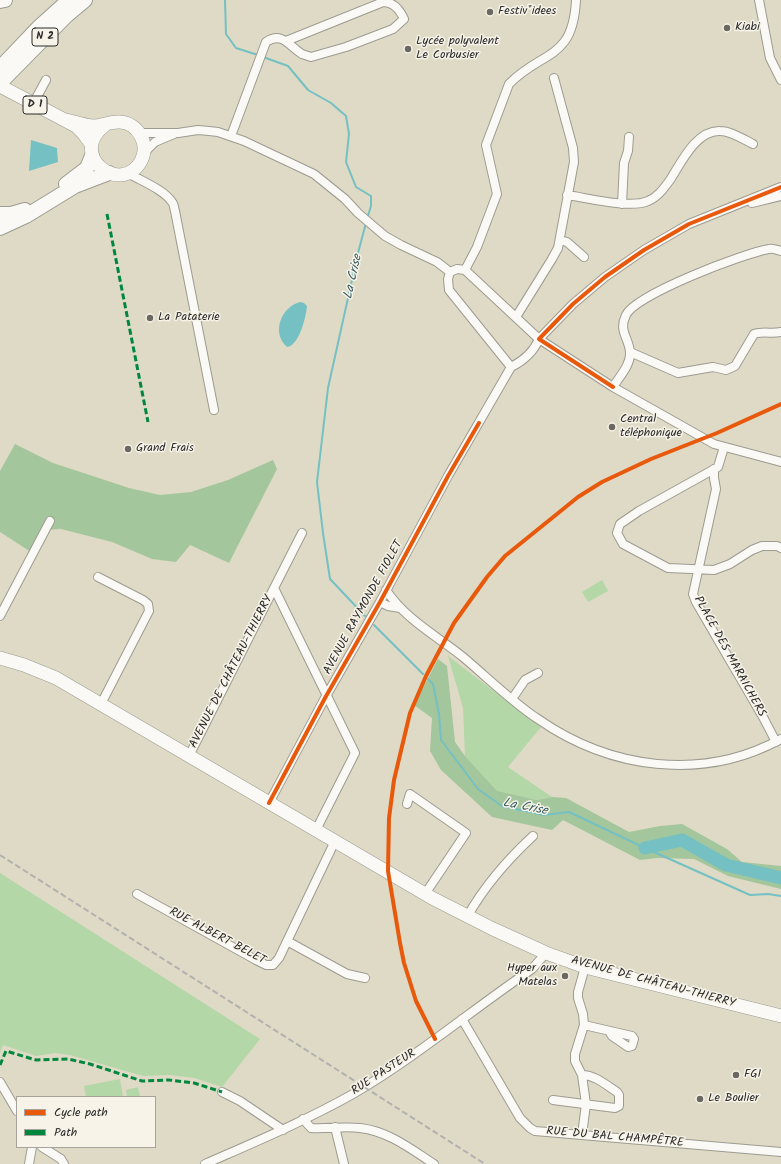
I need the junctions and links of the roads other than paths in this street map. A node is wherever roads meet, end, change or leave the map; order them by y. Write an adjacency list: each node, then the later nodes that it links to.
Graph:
1 (5, 0): 6 (highway)
2 (69, 0): 8 (highway, N 2)
3 (85, 0): 8 (highway, N 2)
4 (576, 0): 35 (street)
5 (759, 0): 11 (street)
6 (0, 1)
7 (286, 41): 7 (street); 17 (street)
8 (2, 78): 12 (main road, D 1)
9 (554, 78): 26 (street)
10 (46, 80): 12 (street)
11 (781, 80)
12 (33, 104): 13 (main road, D 1)
13 (62, 119): 14 (main road, D 1); 20 (main road, D 1)
14 (105, 125): 15 (main road); 20 (main road)
15 (140, 133): 16 (street); 21 (main road)
16 (178, 133): 17 (street); 21 (street)
17 (231, 136): 36 (street)
18 (629, 137): 28 (street)
19 (753, 144): 28 (street)
20 (92, 150): 23 (main road); 30 (highway)
21 (144, 153): 22 (main road)
22 (133, 169): 23 (main road); 24 (street); 24 (street)
23 (109, 173): 31 (highway)
24 (144, 181): 43 (street)
25 (781, 187): 29 (street, AVENUE RAYMONDE FIOLET)
26 (567, 195): 28 (street); 32 (street)
27 (781, 196): 29 (street, AVENUE RAYMONDE FIOLET)
28 (622, 204)
29 (733, 207): 39 (street, AVENUE RAYMONDE FIOLET)
30 (0, 214)
31 (0, 228)
32 (560, 240): 34 (street); 37 (street)
33 (781, 251): 40 (street)
34 (584, 257)
35 (465, 270): 36 (street); 37 (street)
36 (450, 272): 41 (street)
37 (516, 317): 39 (street)
38 (781, 332): 40 (street)
39 (539, 339): 41 (street, AVENUE RAYMONDE FIOLET); 42 (street)
40 (630, 352): 42 (street)
41 (511, 367): 53 (street, AVENUE RAYMONDE FIOLET)
42 (613, 387): 44 (street)
43 (214, 410)
44 (724, 447): 45 (street); 46 (street)
45 (781, 462)
46 (714, 469): 50 (street, PLACE DES MARAICHERS); 50 (street)
47 (50, 521): 56 (street)
48 (302, 533): 52 (street, AVENUE DE CHÂTEAU-THIERRY)
49 (781, 548): 50 (street)
50 (698, 570): 62 (street, PLACE DES MARAICHERS)
51 (98, 577): 61 (street)
52 (274, 588): 59 (street, AVENUE DE CHÂTEAU-THIERRY); 63 (street, AVENUE DE CHÂTEAU-THIERRY)
53 (386, 590): 54 (street, AVENUE RAYMONDE FIOLET); 55 (street)
54 (380, 602): 55 (street); 59 (street, AVENUE RAYMONDE FIOLET)
55 (400, 608): 60 (street)
56 (0, 616)
57 (0, 658): 61 (main road, AVENUE DE CHÂTEAU-THIERRY)
58 (538, 673): 60 (street)
59 (327, 695): 64 (street, AVENUE RAYMONDE FIOLET); 66 (street, AVENUE DE CHÂTEAU-THIERRY)
60 (512, 699): 62 (street)
61 (101, 704): 63 (main road, AVENUE DE CHÂTEAU-THIERRY)
62 (778, 741)
63 (189, 756): 64 (main road, AVENUE DE CHÂTEAU-THIERRY)
64 (269, 802): 66 (main road, AVENUE DE CHÂTEAU-THIERRY)
65 (407, 804): 70 (street)
66 (316, 830): 68 (main road, AVENUE DE CHÂTEAU-THIERRY)
67 (533, 836): 71 (street)
68 (335, 841): 70 (main road, AVENUE DE CHÂTEAU-THIERRY); 72 (street, RUE ALBERT BELET)
69 (137, 894): 72 (street, RUE ALBERT BELET)
70 (425, 894): 71 (main road, AVENUE DE CHÂTEAU-THIERRY)
71 (466, 917): 73 (main road, AVENUE DE CHÂTEAU-THIERRY)
72 (287, 941): 75 (street)
73 (546, 953): 74 (main road, AVENUE DE CHÂTEAU-THIERRY); 77 (street, RUE PASTEUR)
74 (585, 967): 76 (main road, AVENUE DE CHÂTEAU-THIERRY); 78 (street)
75 (365, 978)
76 (781, 1016)
77 (462, 1019): 86 (street, RUE PASTEUR); 89 (street, RUE DU BAL CHAMPÊTRE)
78 (584, 1025): 79 (street); 80 (street)
79 (609, 1031)
80 (582, 1075): 84 (street); 84 (street)
81 (0, 1082): 85 (street)
82 (222, 1092): 88 (street)
83 (553, 1100): 84 (street)
84 (586, 1104): 89 (street)
85 (16, 1109)
86 (303, 1119): 87 (street); 88 (street, RUE PASTEUR)
87 (335, 1127): 96 (street); 97 (street)
88 (283, 1130): 95 (street, RUE PASTEUR)
89 (582, 1135): 92 (street, RUE DU BAL CHAMPÊTRE)
90 (32, 1148): 93 (street)
91 (44, 1148): 94 (street)
92 (781, 1152)
93 (29, 1164)
94 (64, 1164)
95 (205, 1164)
96 (344, 1164)
97 (434, 1164)

